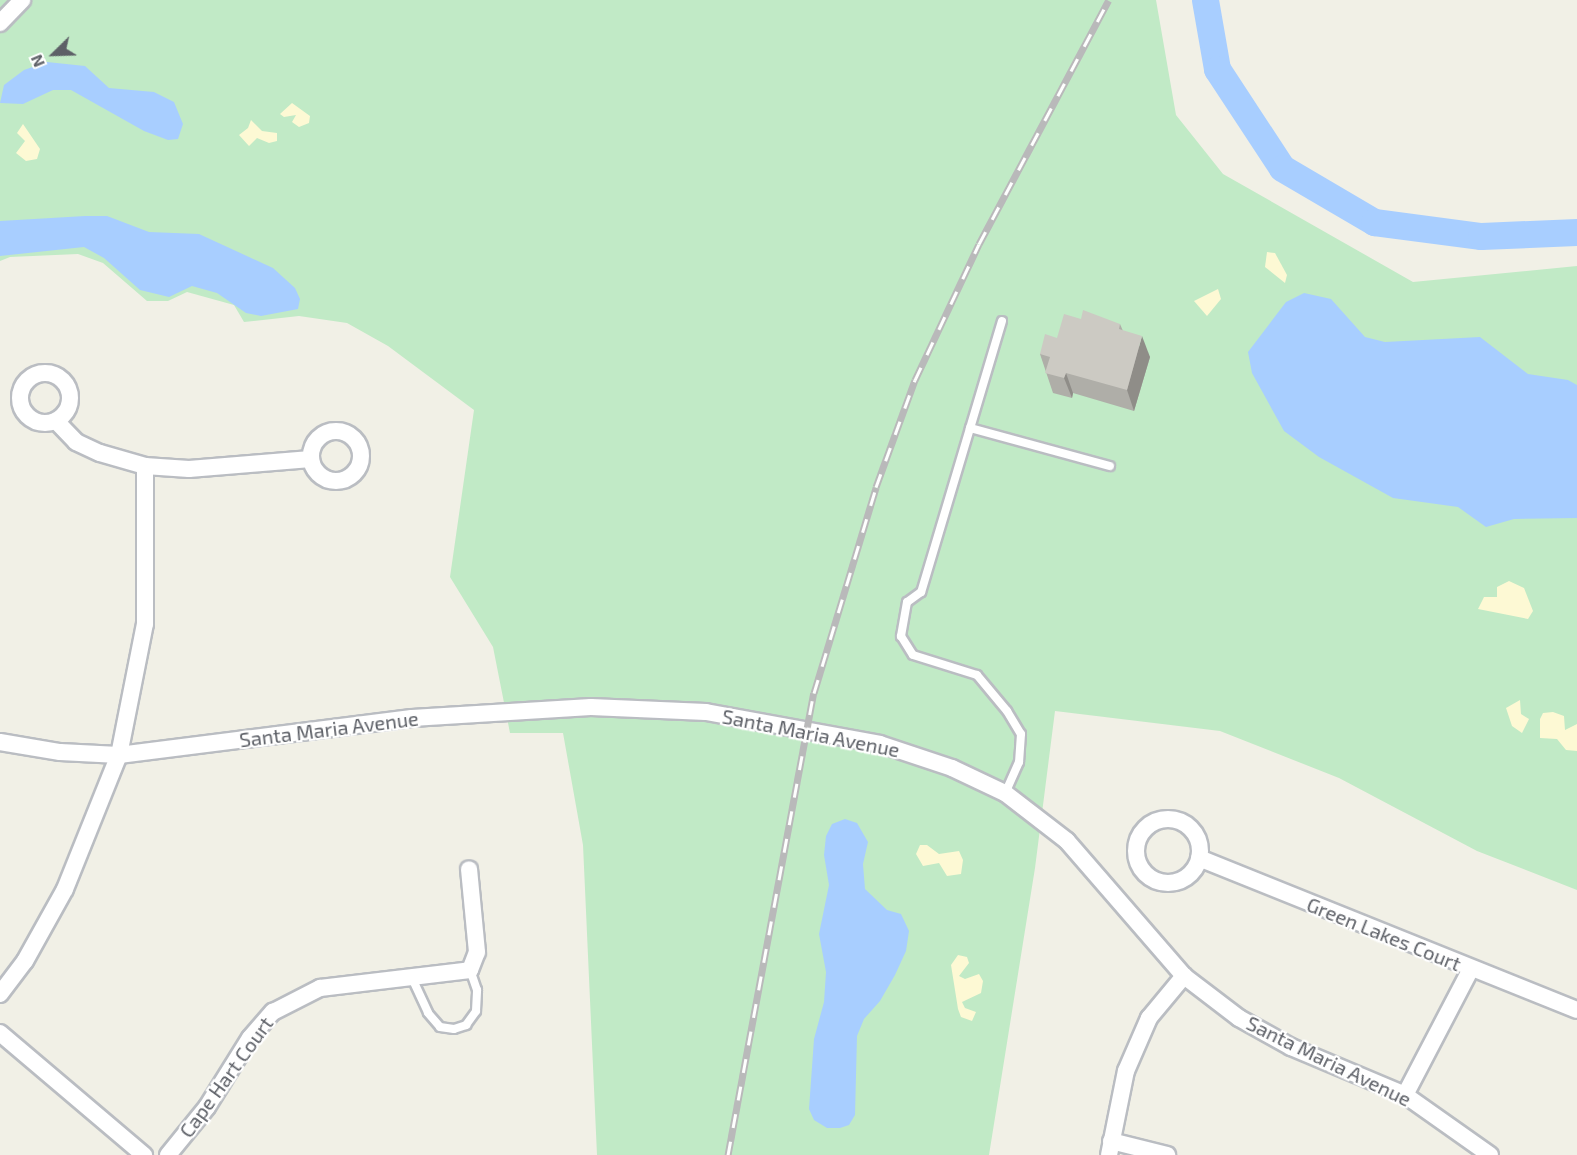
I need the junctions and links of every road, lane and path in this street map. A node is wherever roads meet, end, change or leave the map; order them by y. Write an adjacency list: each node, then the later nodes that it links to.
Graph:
1 (22, 0): 2 (street)
2 (0, 22)
3 (1002, 321): 5 (lane)
4 (56, 421): 7 (street)
5 (970, 428): 8 (lane); 11 (lane)
6 (311, 459): 7 (street)
7 (145, 466): 10 (street)
8 (1110, 466)
9 (0, 742): 10 (street, Santa Maria Avenue)
10 (119, 755): 11 (street, Santa Maria Avenue); 18 (street)
11 (1005, 793): 16 (street, Santa Maria Avenue)
12 (1199, 858): 14 (street, Green Lakes Court)
13 (469, 869): 15 (street)
14 (1471, 969): 19 (street, Green Lakes Court); 21 (street)
15 (470, 970): 17 (street, Cape Hart Court); 17 (lane)
16 (1184, 976): 21 (street, Santa Maria Avenue); 22 (street)
17 (412, 978): 24 (street, Cape Hart Court)
18 (0, 994)
19 (1575, 1011)
20 (0, 1033): 23 (street)
21 (1405, 1095): 26 (street, Santa Maria Avenue)
22 (1110, 1148): 25 (street)
23 (144, 1155)
24 (168, 1155)
25 (1167, 1155)
26 (1490, 1155)

